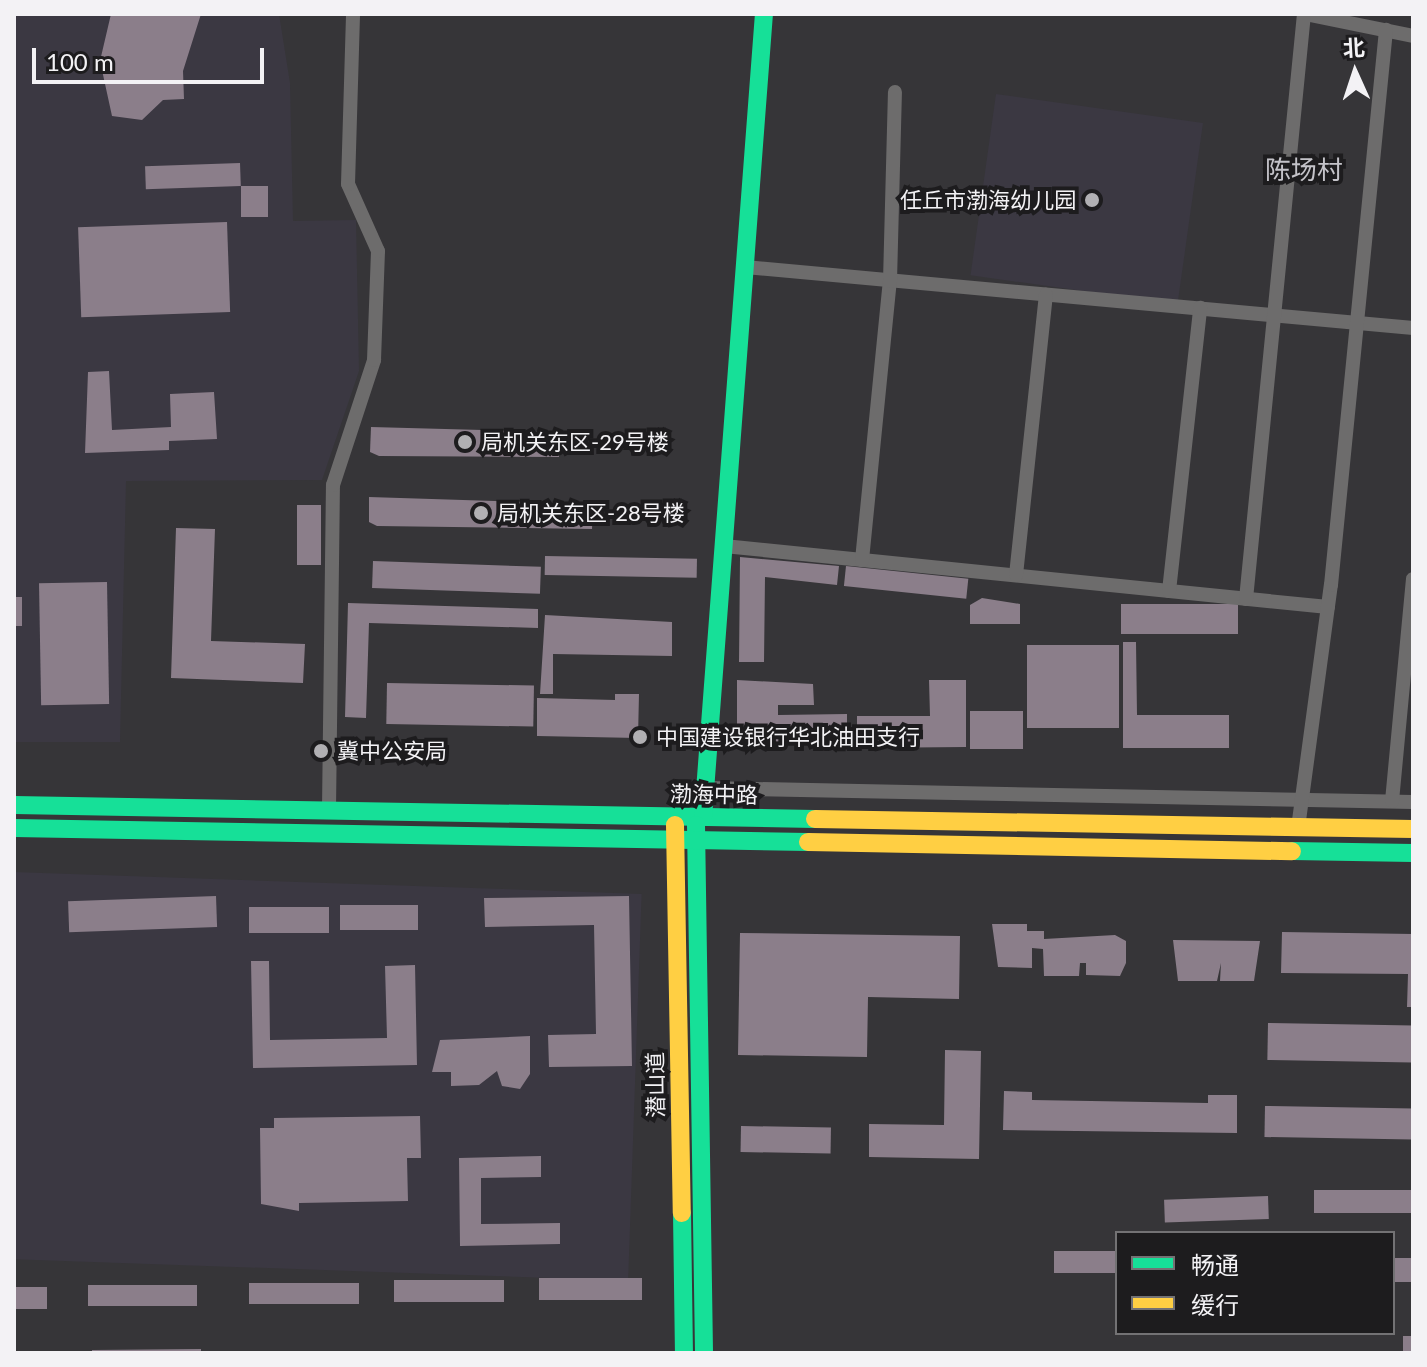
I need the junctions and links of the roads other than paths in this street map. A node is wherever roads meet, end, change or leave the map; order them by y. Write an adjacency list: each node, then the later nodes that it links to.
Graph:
1 (353, 14): 26 (street)
2 (764, 14): 7 (main road, 潜山道)
3 (1304, 14): 4 (street); 11 (street)
4 (1386, 30): 5 (street); 12 (street)
5 (1413, 36)
6 (895, 92): 8 (street)
7 (745, 267): 8 (street); 14 (main road, 潜山道)
8 (890, 281): 9 (street); 15 (street)
9 (1046, 295): 10 (street); 16 (street)
10 (1200, 308): 11 (street); 18 (street)
11 (1276, 315): 12 (street); 19 (street)
12 (1357, 323): 13 (street); 20 (street)
13 (1413, 328)
14 (724, 546): 15 (street); 21 (main road, 潜山道)
15 (862, 560): 16 (street)
16 (1016, 575): 18 (street)
17 (1413, 579): 23 (street)
18 (1169, 591): 19 (street)
19 (1246, 599): 20 (street)
20 (1328, 607): 22 (street)
21 (705, 788): 22 (street); 28 (main road, 潜山道)
22 (1302, 800): 23 (street); 30 (street)
23 (1392, 801): 24 (street)
24 (1413, 802)
25 (14, 805): 26 (main road, 渤海中路)
26 (329, 809): 27 (main road, 渤海中路)
27 (675, 817): 28 (main road, 渤海中路); 32 (main road, 潜山道)
28 (699, 817): 30 (main road, 渤海中路); 33 (main road, 潜山道)
29 (14, 828): 32 (main road)
30 (1298, 828): 31 (main road, 渤海中路)
31 (1413, 829)
32 (675, 840): 33 (main road); 35 (main road, 潜山道)
33 (696, 841): 34 (main road); 36 (main road, 潜山道)
34 (1413, 853)
35 (684, 1353)
36 (704, 1353)

